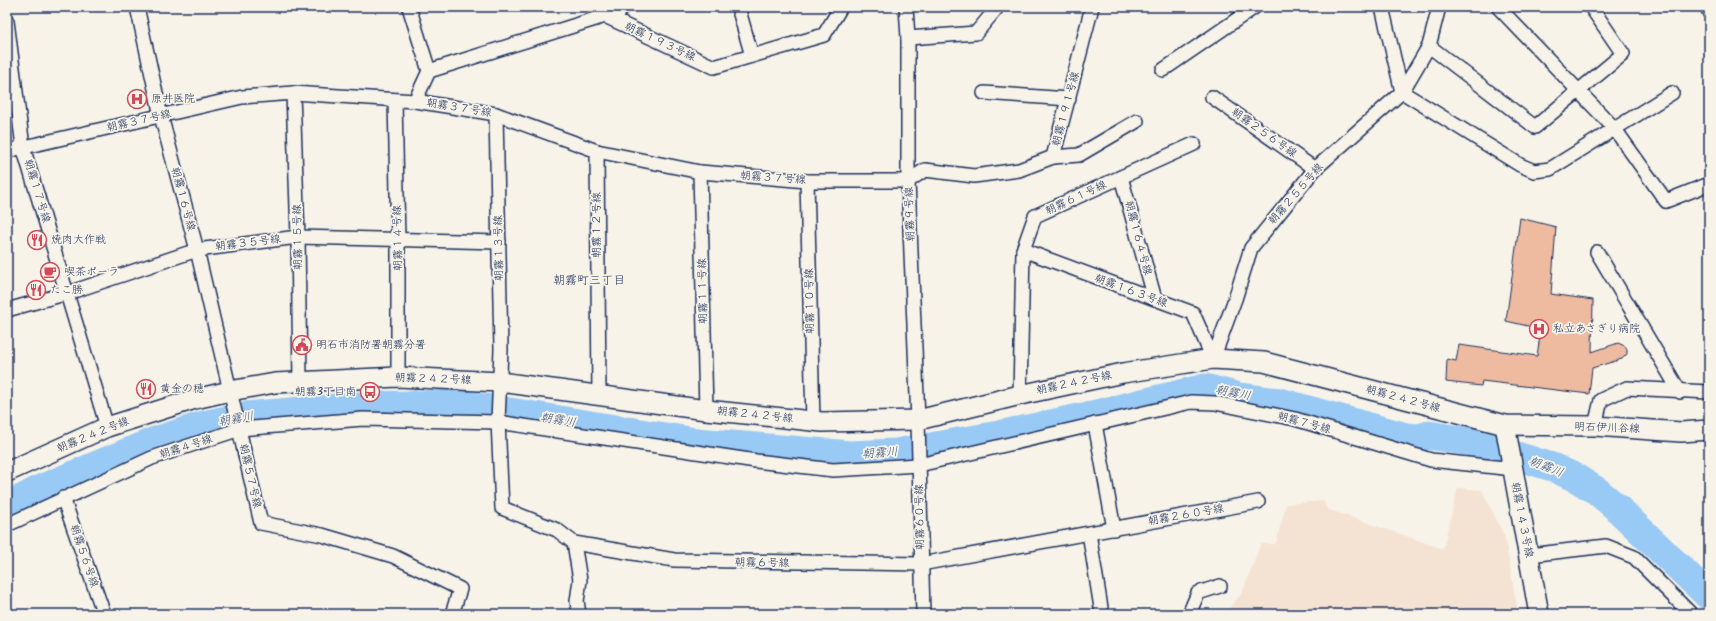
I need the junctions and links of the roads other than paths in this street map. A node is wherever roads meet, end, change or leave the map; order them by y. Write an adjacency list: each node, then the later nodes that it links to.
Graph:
1 (136, 7): 33 (street, 朝霧１６号線)
2 (408, 7): 22 (street)
3 (622, 7): 16 (street)
4 (738, 7): 20 (street)
5 (841, 7): 20 (street, 朝霧１９３号線)
6 (906, 7): 18 (street, 朝霧９号線)
7 (1092, 7): 29 (street, 朝霧１９１号線)
8 (1255, 7): 21 (street)
9 (1382, 7): 25 (street)
10 (1439, 7): 19 (street, 朝霧２５５号線)
11 (1498, 7): 23 (street)
12 (1591, 7): 23 (street)
13 (1707, 7): 15 (street)
14 (996, 9): 18 (street)
15 (1709, 12)
16 (615, 20): 20 (street, 朝霧１９３号線); 22 (street, 朝霧１９３号線)
17 (7, 21): 37 (street, 朝霧１７号線)
18 (908, 38): 44 (street, 朝霧９号線)
19 (1429, 46): 23 (street); 25 (street, 朝霧２５５号線)
20 (752, 56)
21 (1163, 70)
22 (429, 71): 31 (street)
23 (1579, 91): 35 (street)
24 (293, 92): 30 (street, 朝霧３７号線); 33 (street, 朝霧３７号線); 47 (street, 朝霧１５号線)
25 (1402, 92): 35 (street); 41 (street, 朝霧２５５号線)
26 (984, 93): 29 (street)
27 (1672, 93): 35 (street)
28 (1212, 97): 41 (street, 朝霧２５６号線)
29 (1069, 99): 40 (street, 朝霧１９１号線)
30 (395, 100): 31 (street, 朝霧３７号線); 48 (street, 朝霧１４号線)
31 (415, 101): 32 (street, 朝霧３７号線)
32 (496, 114): 39 (street, 朝霧３７号線); 49 (street, 朝霧１３号線)
33 (161, 116): 37 (street, 朝霧３７号線); 50 (street, 朝霧１６号線)
34 (1137, 121): 40 (street)
35 (1614, 128): 46 (street)
36 (1194, 144): 43 (street, 朝霧６１号線)
37 (23, 147): 38 (street, 朝霧３７号線); 53 (street, 朝霧１７号線)
38 (7, 151)
39 (597, 151): 42 (street, 朝霧３７号線); 63 (street, 朝霧１２号線)
40 (1053, 157): 44 (street, 朝霧１９１号線)
41 (1315, 169): 56 (street, 朝霧２５５号線)
42 (700, 172): 45 (street, 朝霧３７号線); 65 (street, 朝霧１１号線)
43 (1121, 177): 51 (street, 朝霧６１号線); 54 (street, 朝霧１６４号線)
44 (908, 180): 45 (street, 朝霧３７号線); 73 (street, 朝霧９号線)
45 (807, 181): 67 (street, 朝霧１０号線)
46 (1709, 184)
47 (298, 237): 48 (street, 朝霧３５号線); 50 (street, 朝霧３５号線); 58 (street, 朝霧１５号線)
48 (398, 240): 49 (street, 朝霧３５号線); 57 (street, 朝霧１４号線)
49 (499, 242): 59 (street, 朝霧１３号線)
50 (196, 250): 53 (street, 朝霧３５号線); 64 (street, 朝霧１６号線)
51 (1023, 250): 54 (street, 朝霧１６３号線); 62 (street, 朝霧６１号線)
52 (1598, 252): 60 (street)
53 (68, 293): 55 (street, 朝霧３５号線); 71 (street, 朝霧１７号線)
54 (1155, 299): 56 (street, 朝霧１６３号線)
55 (7, 310)
56 (1213, 359): 62 (street, 朝霧２４２号線); 69 (street, 朝霧２４２号線)
57 (398, 377): 58 (street, 朝霧２４２号線); 59 (street, 朝霧２４２号線)
58 (300, 381): 64 (street, 朝霧２４２号線)
59 (500, 390): 63 (street, 朝霧２４２号線); 66 (street, 朝霧１３号線)
60 (1680, 392): 61 (street); 70 (street)
61 (1709, 392)
62 (1020, 395): 73 (street, 朝霧２４２号線)
63 (599, 396): 65 (street, 朝霧２４２号線)
64 (233, 399): 71 (street, 朝霧２４２号線); 72 (street, 朝霧５７号線)
65 (706, 410): 67 (street, 朝霧２４２号線)
66 (498, 420): 72 (street, 朝霧４号線); 75 (street, 朝霧４号線); 83 (street, 朝霧６号線)
67 (813, 421): 73 (street, 朝霧２４２号線)
68 (1095, 424): 75 (street, 朝霧７号線); 76 (street, 朝霧７号線); 81 (street)
69 (1505, 425): 70 (street, 明石伊川谷線); 76 (street, 朝霧１４３号線)
70 (1595, 426): 74 (street, 明石伊川谷線)
71 (107, 427): 77 (street, 朝霧２４２号線)
72 (239, 427): 78 (street, 朝霧４号線); 89 (street, 朝霧５７号線)
73 (918, 429): 75 (street, 朝霧６０号線)
74 (1709, 430)
75 (919, 461): 85 (street, 朝霧６０号線)
76 (1512, 466): 84 (street, 朝霧１４３号線)
77 (7, 472)
78 (63, 498): 80 (street, 朝霧４号線); 88 (street, 朝霧５６号線)
79 (1258, 502): 81 (street, 朝霧２６０号線)
80 (7, 525)
81 (1114, 529): 82 (street, 朝霧６号線)
82 (1089, 534): 85 (street, 朝霧６号線); 92 (street)
83 (574, 543): 85 (street, 朝霧６号線); 87 (street)
84 (1529, 555): 94 (street, 朝霧１４３号線); 95 (street)
85 (921, 564): 91 (street, 朝霧６０号線)
86 (1220, 586): 93 (street)
87 (578, 608): 90 (street)
88 (104, 614)
89 (452, 614)
90 (569, 614)
91 (923, 614)
92 (1102, 614)
93 (1189, 614)
94 (1539, 614)
95 (1691, 614)

